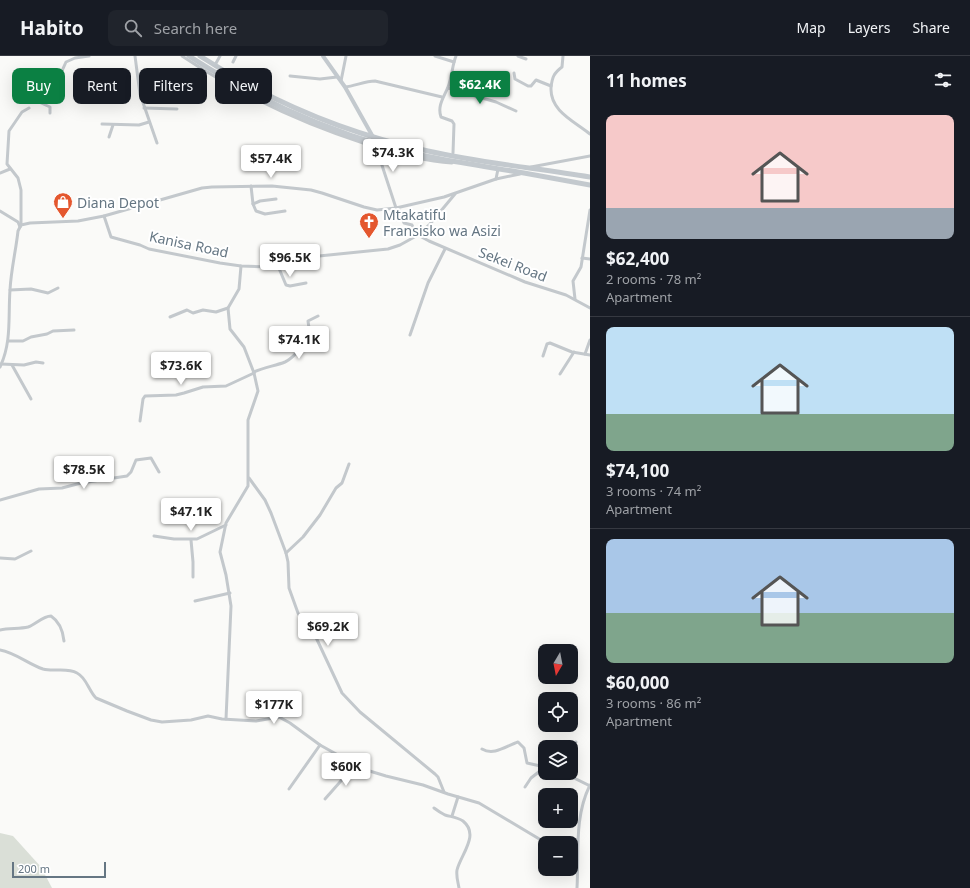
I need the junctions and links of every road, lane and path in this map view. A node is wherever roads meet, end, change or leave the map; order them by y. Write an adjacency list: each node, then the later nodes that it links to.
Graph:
1 (89, 56): 30 (street)
2 (135, 56): 27 (street)
3 (182, 56): 36 (street)
4 (189, 56): 36 (highway)
5 (200, 56): 17 (highway)
6 (220, 56): 17 (street)
7 (236, 56): 15 (street)
8 (323, 56): 20 (street)
9 (346, 56): 21 (street)
10 (435, 56): 16 (street)
11 (456, 56): 16 (street)
12 (518, 56): 14 (street)
13 (563, 56): 22 (street)
14 (526, 59)
15 (233, 62)
16 (454, 62): 24 (street)
17 (214, 65): 36 (highway)
18 (514, 73): 22 (street)
19 (290, 76): 20 (street)
20 (337, 77): 21 (street)
21 (341, 81): 23 (street)
22 (551, 86): 34 (street)
23 (345, 87): 25 (street); 36 (street)
24 (448, 88): 25 (street); 29 (street)
25 (442, 97): 38 (street)
26 (29, 108): 41 (street)
27 (144, 108): 28 (street); 31 (street)
28 (176, 109)
29 (516, 112)
30 (50, 113)
31 (149, 122): 33 (street); 37 (street)
32 (102, 124): 33 (street)
33 (113, 125): 35 (street)
34 (590, 134)
35 (109, 137)
36 (375, 142): 40 (highway); 42 (highway); 52 (street, Sekei Road)
37 (157, 143)
38 (453, 153)
39 (590, 156): 40 (street)
40 (528, 167): 45 (highway)
41 (10, 169): 43 (street); 57 (street)
42 (498, 169): 44 (highway); 46 (street)
43 (0, 173)
44 (524, 173): 46 (street); 47 (highway)
45 (589, 177): 47 (highway)
46 (496, 179): 49 (street)
47 (588, 184)
48 (251, 186): 51 (street); 52 (street); 56 (street)
49 (455, 194): 52 (street); 59 (street, Kanisa Road)
50 (276, 199): 51 (street)
51 (253, 204): 53 (street)
52 (397, 208): 59 (street, Sekei Road)
53 (285, 210)
54 (590, 210): 58 (street)
55 (0, 211): 57 (street)
56 (104, 216): 57 (street); 63 (street, Kanisa Road)
57 (20, 227): 67 (street)
58 (588, 234): 61 (street)
59 (418, 235): 60 (street, Sekei Road); 64 (street, Kanisa Road)
60 (445, 248): 68 (street, Sekei Road); 74 (street)
61 (582, 258): 62 (street); 68 (street)
62 (590, 259)
63 (241, 266): 64 (street, Kanisa Road); 69 (street)
64 (278, 266): 65 (street)
65 (306, 283)
66 (58, 288): 67 (street)
67 (10, 290): 76 (street)
68 (575, 299): 70 (street, Sekei Road)
69 (228, 308): 72 (street); 84 (street)
70 (590, 308)
71 (318, 316): 84 (street)
72 (170, 317)
73 (74, 330): 76 (street)
74 (410, 335)
75 (590, 340): 78 (street)
76 (8, 341): 82 (street)
77 (574, 352): 78 (street); 80 (street); 85 (street)
78 (585, 354): 79 (street)
79 (590, 355)
80 (543, 356)
81 (43, 362): 83 (street)
82 (1, 365): 83 (street)
83 (12, 365): 86 (street)
84 (254, 372): 87 (street); 90 (street)
85 (560, 374)
86 (31, 399)
87 (140, 421)
88 (349, 464): 96 (street)
89 (159, 472): 91 (street)
90 (249, 478): 92 (street); 96 (street)
91 (0, 500)
92 (226, 525): 94 (street); 99 (street)
93 (154, 536): 94 (street)
94 (191, 540): 98 (street)
95 (31, 551): 97 (street)
96 (286, 553): 114 (street)
97 (0, 558)
98 (193, 577)
99 (230, 593): 100 (street); 104 (street)
100 (195, 601)
101 (0, 630): 102 (street)
102 (64, 641)
103 (0, 650): 104 (street)
104 (226, 719): 105 (street)
105 (320, 745): 107 (street); 113 (street)
106 (482, 748): 108 (street)
107 (355, 765): 114 (street); 116 (street)
108 (538, 765)
109 (538, 772): 112 (street)
110 (578, 779): 111 (street)
111 (590, 785): 120 (street)
112 (525, 787)
113 (289, 789)
114 (444, 792): 115 (street)
115 (458, 797): 118 (street); 119 (street)
116 (325, 800)
117 (434, 808): 118 (street)
118 (452, 816): 122 (street)
119 (538, 838)
120 (578, 844)
121 (577, 876): 123 (street)
122 (459, 888)
123 (577, 888)

